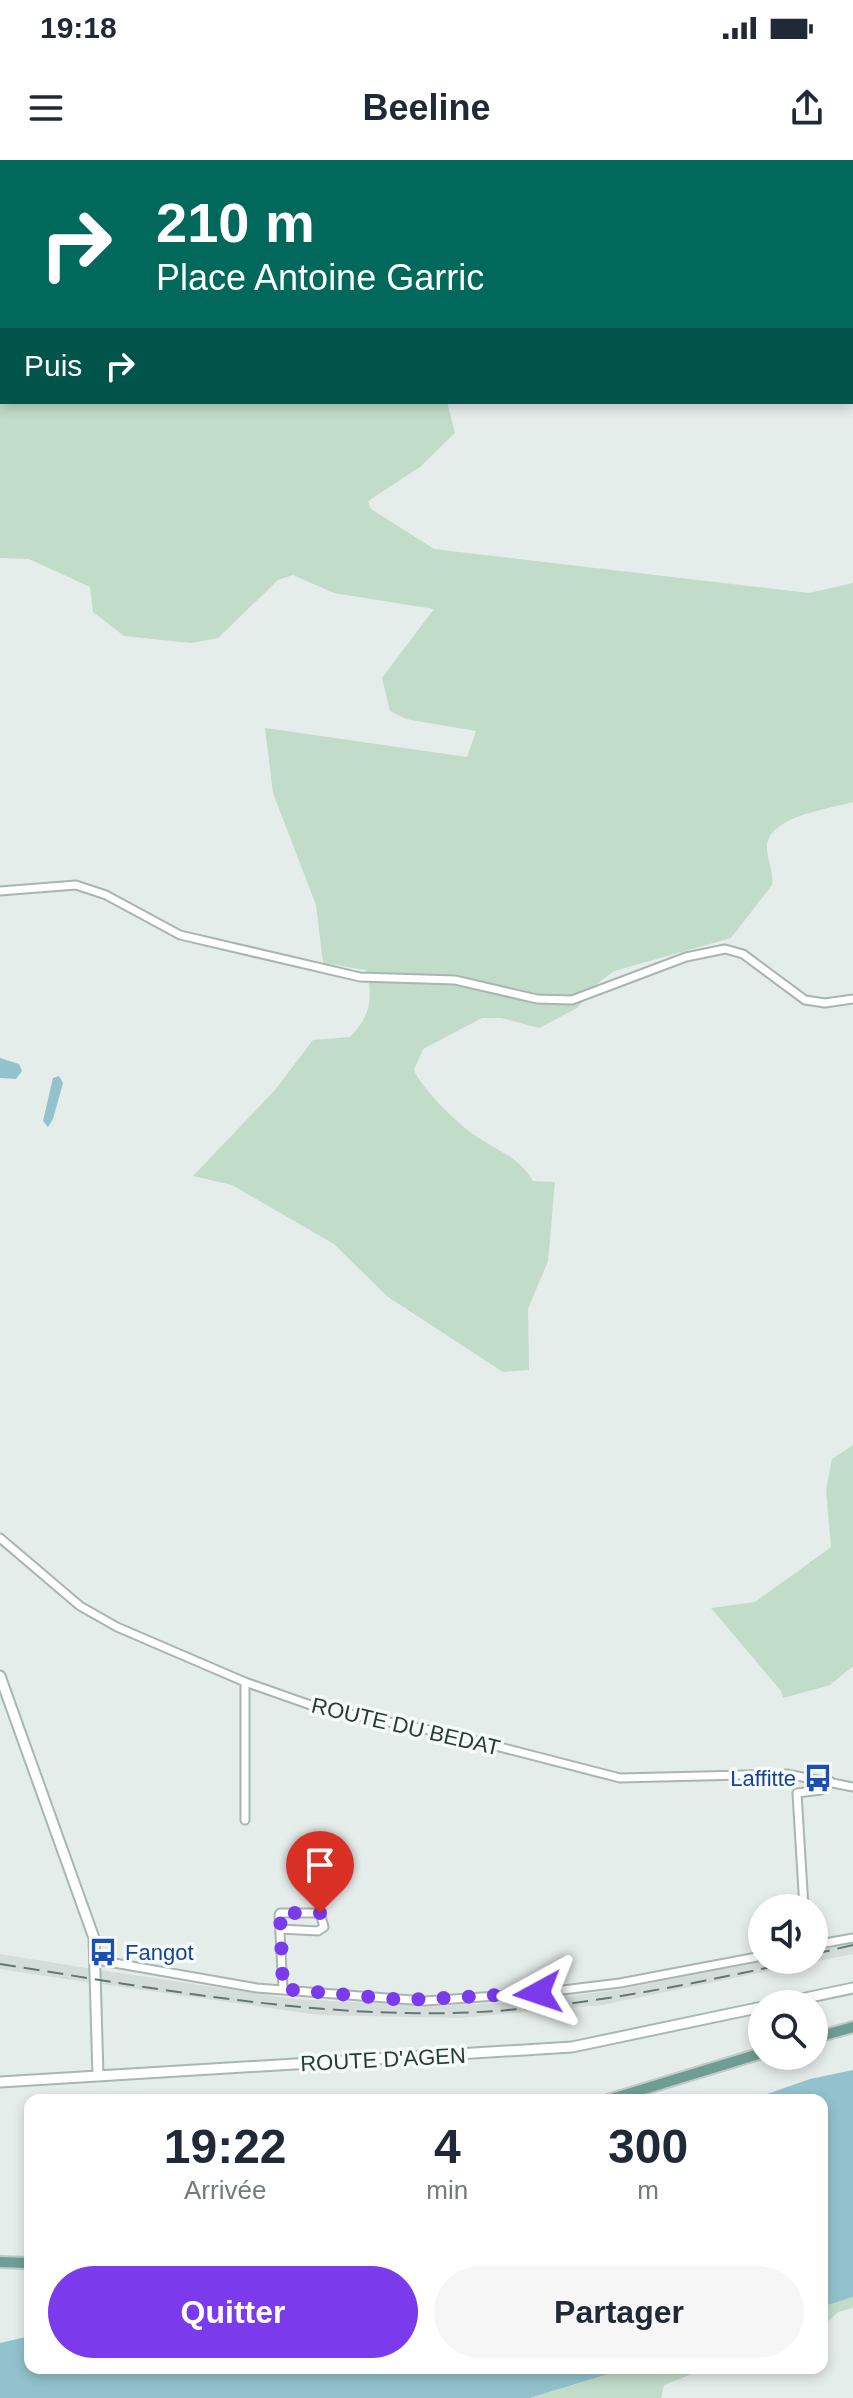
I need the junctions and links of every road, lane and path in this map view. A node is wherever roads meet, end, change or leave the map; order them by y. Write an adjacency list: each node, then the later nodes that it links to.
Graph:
1 (0, 891): 2 (street)
2 (853, 999)
3 (0, 1538): 5 (street, ROUTE DU BEDAT)
4 (0, 1676): 14 (main road)
5 (245, 1682): 6 (street, ROUTE DU BEDAT); 8 (street)
6 (830, 1781): 7 (street, ROUTE DU BEDAT); 9 (street)
7 (853, 1787)
8 (245, 1820)
9 (803, 1894)
10 (280, 1929): 10 (street); 16 (street)
11 (853, 1938): 12 (street)
12 (828, 1942)
13 (748, 1959): 16 (street)
14 (97, 1960): 16 (street); 22 (main road)
15 (853, 1988): 17 (main road)
16 (283, 1989)
17 (828, 1993)
18 (748, 2010): 22 (main road, ROUTE D'AGEN)
19 (853, 2027): 20 (main road)
20 (828, 2034)
21 (748, 2057): 24 (main road)
22 (98, 2076): 23 (main road, ROUTE D'AGEN)
23 (0, 2082)
24 (628, 2094)
25 (0, 2262): 26 (main road)
26 (24, 2263)

